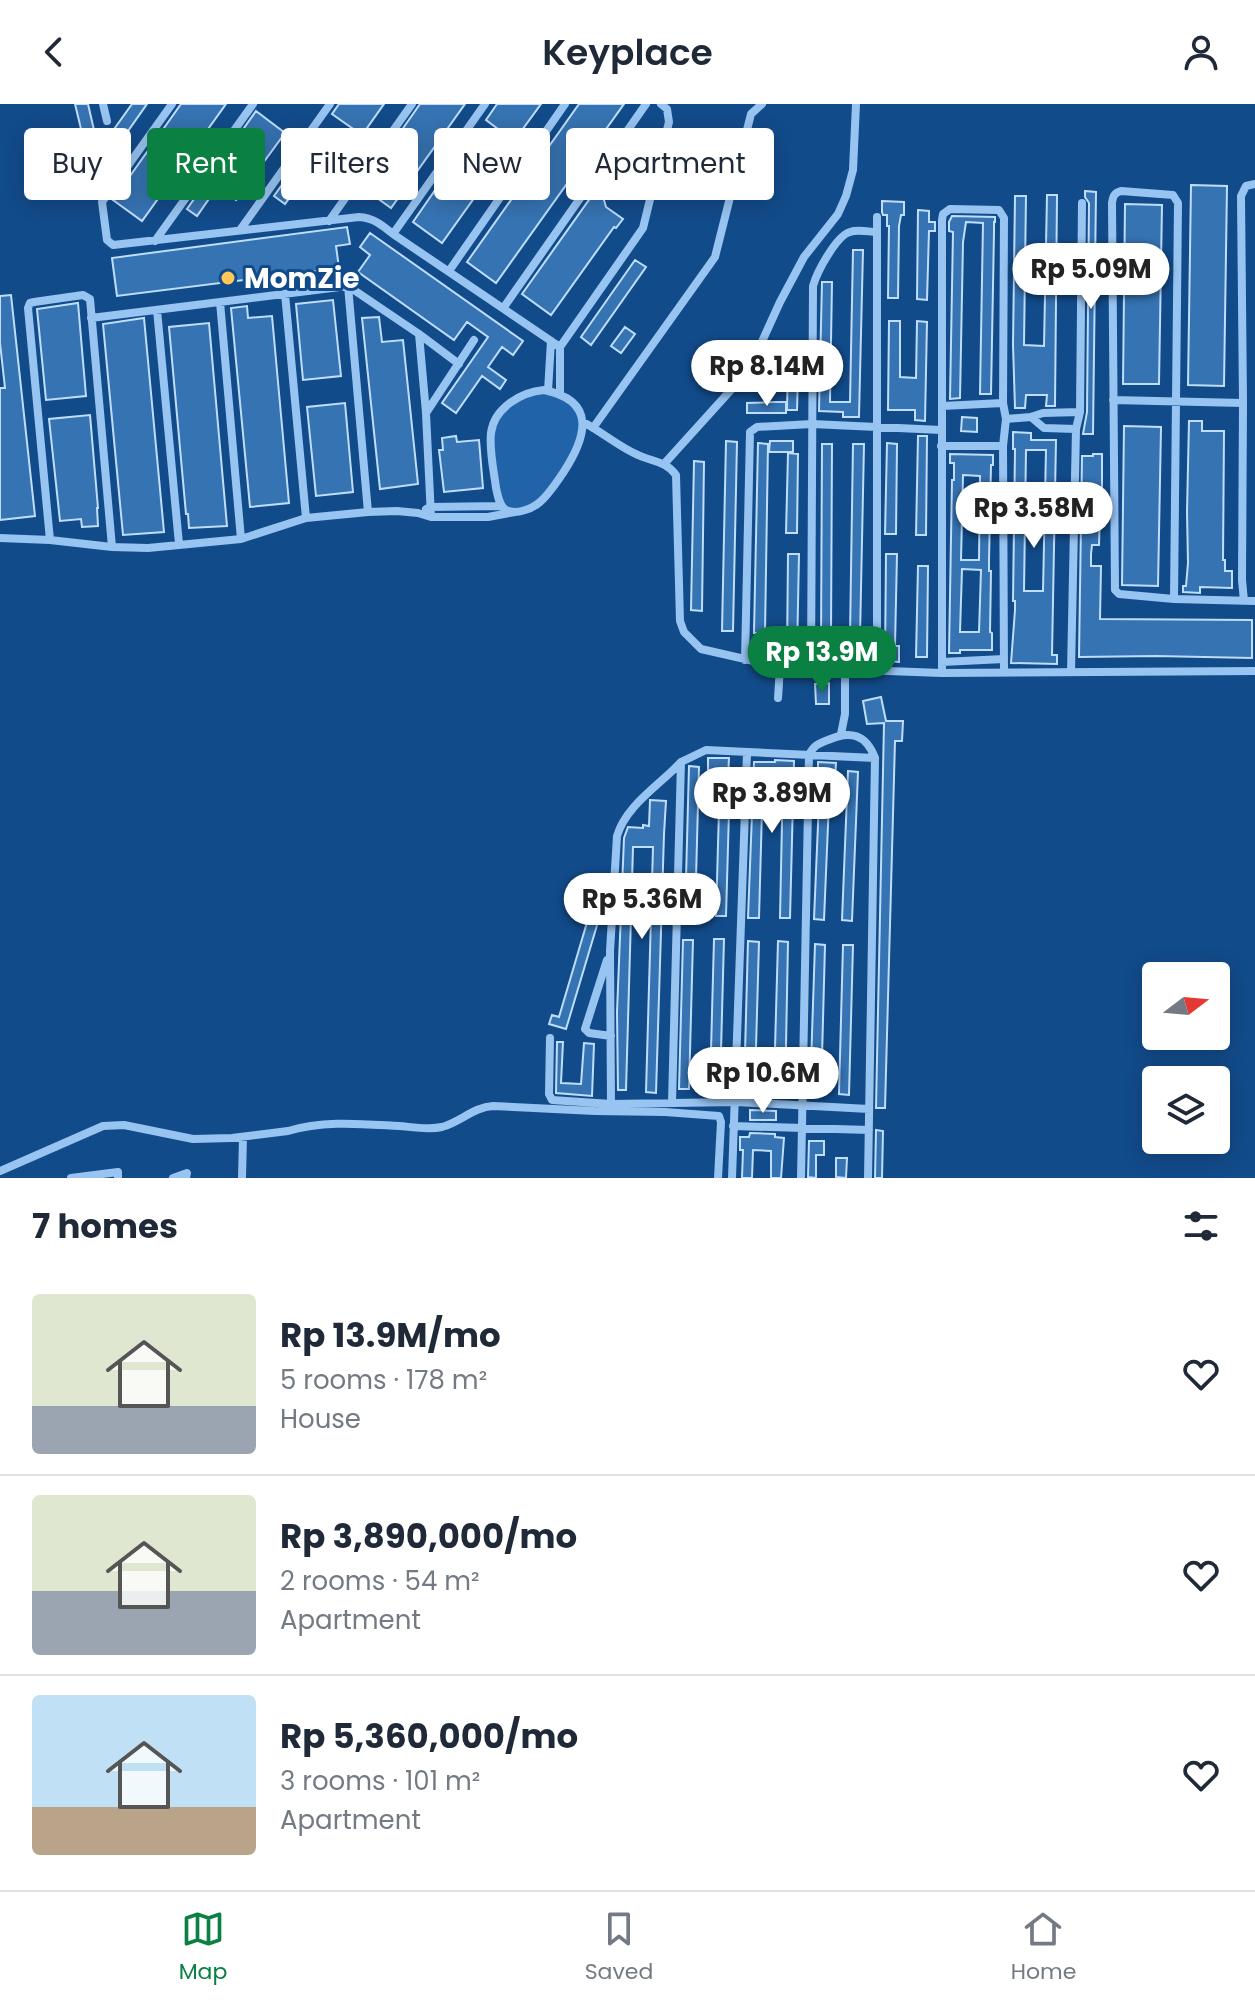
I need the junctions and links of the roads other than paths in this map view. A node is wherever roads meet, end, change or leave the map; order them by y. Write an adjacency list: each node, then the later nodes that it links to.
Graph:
1 (103, 104): 12 (street)
2 (172, 104): 20 (street)
3 (253, 104): 20 (street)
4 (330, 104): 17 (street)
5 (412, 104): 16 (street)
6 (485, 104): 19 (street)
7 (565, 104): 21 (street)
8 (646, 104): 25 (street)
9 (661, 104): 31 (street)
10 (762, 104): 46 (street)
11 (856, 104): 52 (street)
12 (107, 121)
13 (1255, 184): 38 (street)
14 (1082, 203): 40 (street)
15 (877, 217): 18 (street)
16 (329, 221): 17 (street); 19 (street)
17 (240, 230): 20 (street)
18 (877, 232): 45 (street); 47 (street)
19 (393, 234): 21 (street)
20 (155, 241)
21 (449, 271): 25 (street)
22 (348, 286): 23 (street); 28 (street); 55 (street)
23 (285, 294): 24 (street); 59 (street)
24 (220, 302): 26 (street); 61 (street)
25 (504, 307): 30 (street)
26 (157, 310): 27 (street); 63 (street)
27 (91, 318): 62 (street); 64 (street)
28 (419, 334): 32 (street); 41 (street)
29 (474, 340): 32 (street)
30 (551, 341): 31 (street); 33 (street)
31 (560, 347): 34 (street)
32 (459, 364): 41 (street)
33 (548, 391): 34 (street); 53 (street)
34 (560, 394): 44 (street)
35 (1113, 400): 36 (street); 36 (street); 67 (street)
36 (1177, 400): 38 (street); 67 (street)
37 (1003, 403): 39 (street); 39 (street); 43 (street)
38 (1243, 403): 65 (street)
39 (942, 406): 49 (street)
40 (1080, 412): 42 (street); 48 (street)
41 (426, 413): 56 (street)
42 (1031, 417): 43 (street); 48 (street)
43 (1006, 419): 51 (street)
44 (583, 422): 46 (street); 57 (street)
45 (812, 424): 47 (street); 70 (street); 73 (street)
46 (593, 428): 52 (street)
47 (878, 428): 49 (street); 71 (street)
48 (1076, 429): 81 (street)
49 (941, 430): 50 (street)
50 (941, 446): 51 (street); 74 (street)
51 (1003, 446): 72 (street)
52 (661, 463): 73 (street)
53 (501, 506): 54 (street); 57 (street)
54 (491, 507): 56 (street); 58 (street)
55 (368, 512): 56 (street); 59 (street)
56 (430, 512): 58 (street)
57 (515, 512): 58 (street)
58 (492, 517)
59 (306, 518): 61 (street)
60 (0, 538): 62 (street)
61 (241, 539): 63 (street)
62 (50, 540): 64 (street)
63 (179, 544): 64 (street)
64 (112, 547)
65 (1242, 580): 66 (street); 68 (street)
66 (1255, 580)
67 (1174, 599): 68 (street)
68 (1244, 601): 69 (street)
69 (1255, 601)
70 (812, 654): 71 (street); 76 (street)
71 (878, 655): 78 (street)
72 (1004, 659): 74 (street); 80 (street)
73 (745, 660): 75 (street)
74 (942, 662): 82 (street)
75 (780, 667): 76 (street); 83 (street)
76 (811, 669): 77 (street)
77 (845, 670): 78 (street); 84 (street)
78 (877, 671): 82 (street)
79 (1255, 671): 81 (street)
80 (1004, 672): 81 (street); 82 (street)
81 (1071, 672)
82 (942, 673)
83 (778, 698)
84 (841, 734): 86 (street); 87 (street)
85 (747, 753): 86 (street); 88 (street); 93 (street)
86 (809, 755): 87 (street); 95 (street)
87 (875, 758): 96 (street)
88 (681, 762): 89 (street); 92 (street)
89 (610, 951): 90 (street); 90 (street)
90 (611, 1036): 94 (street)
91 (550, 1038): 94 (street)
92 (672, 1102): 93 (street); 94 (street)
93 (736, 1102): 95 (street); 97 (street)
94 (611, 1104)
95 (802, 1106): 96 (street); 98 (street)
96 (869, 1109): 99 (street)
97 (733, 1126): 98 (street); 108 (street)
98 (803, 1129): 99 (street); 109 (street)
99 (869, 1130): 110 (street)
100 (243, 1137): 101 (street); 106 (street); 107 (street)
101 (0, 1171)
102 (71, 1178): 103 (street)
103 (118, 1178)
104 (173, 1178): 105 (street)
105 (186, 1178)
106 (242, 1178)
107 (718, 1178)
108 (732, 1178)
109 (801, 1178)
110 (868, 1178)

